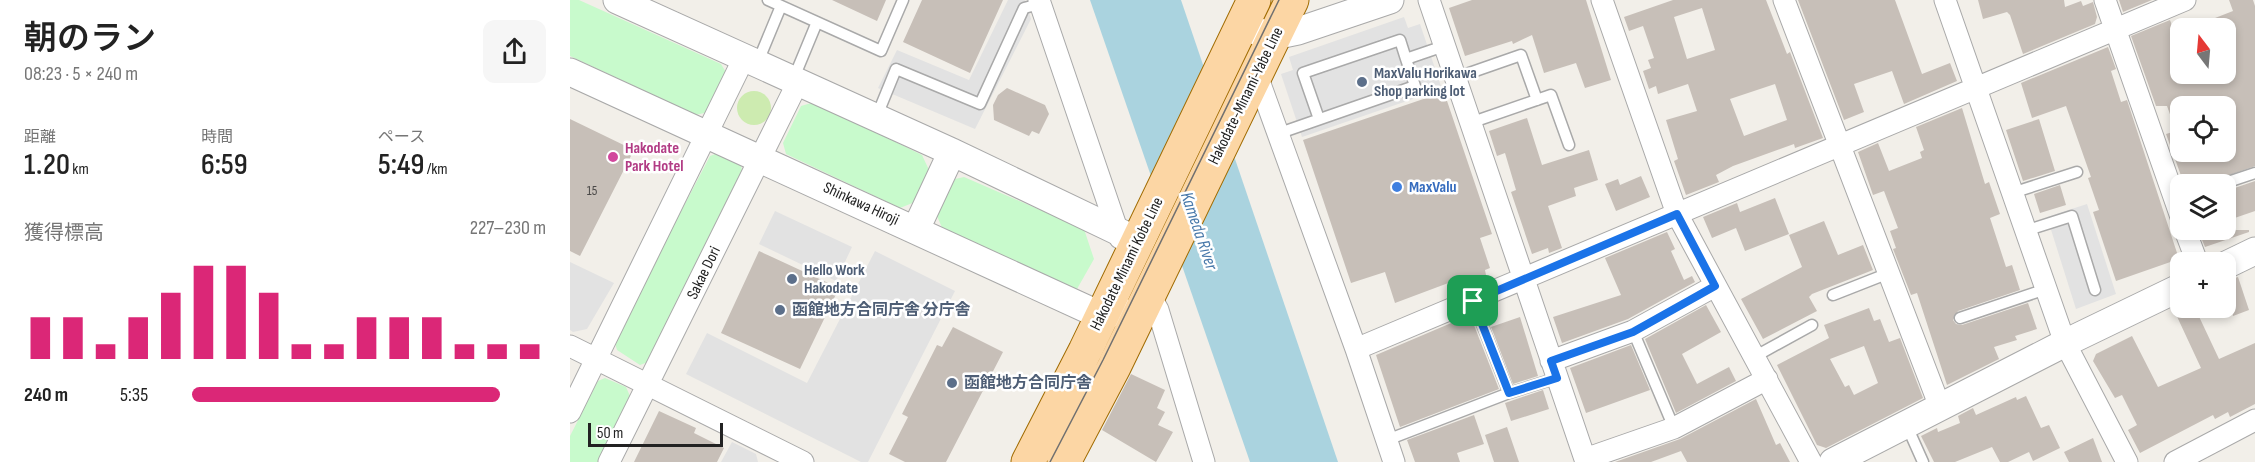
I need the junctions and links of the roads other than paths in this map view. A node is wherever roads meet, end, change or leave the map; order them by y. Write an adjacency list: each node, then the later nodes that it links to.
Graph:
1 (768, 0): 13 (lane)
2 (903, 0): 15 (lane)
3 (1292, 0): 17 (main road, Hakodate-Minami-Yabe Line)
4 (1390, 0): 17 (street)
5 (1429, 0): 18 (street)
6 (1602, 0): 41 (street)
7 (1785, 0): 33 (street)
8 (1945, 0): 25 (street)
9 (2105, 0): 16 (street)
10 (2186, 0): 16 (street)
11 (623, 1): 20 (street)
12 (1040, 2): 27 (lane); 44 (street)
13 (781, 6): 15 (lane); 20 (lane)
14 (1243, 9): 17 (street); 22 (street); 44 (main road, Hakodate Minami Kobe Line)
15 (817, 22): 24 (lane)
16 (2115, 30): 25 (street); 39 (street)
17 (1274, 36): 22 (main road, Hakodate-Minami-Yabe Line)
18 (1444, 46): 19 (lane); 23 (street)
19 (1406, 59): 28 (lane); 28 (lane)
20 (751, 61): 24 (street); 30 (street)
21 (570, 72): 30 (street, Shinkawa Hiroji)
22 (1256, 74): 31 (street); 46 (main road, Hakodate-Minami-Yabe Line)
23 (1455, 78): 26 (lane); 29 (street)
24 (796, 81): 27 (street); 35 (street, Sakae Dori)
25 (1975, 88): 33 (street); 40 (street)
26 (1537, 100): 29 (lane); 32 (lane)
27 (876, 118): 34 (street)
28 (1319, 119): 31 (lane)
29 (1470, 123): 49 (street)
30 (708, 134): 35 (street, Shinkawa Hiroji); 65 (street)
31 (1277, 134): 63 (street)
32 (1569, 145)
33 (1839, 145): 41 (street); 48 (street)
34 (952, 152): 42 (street); 44 (street)
35 (762, 159): 42 (street, Shinkawa Hiroji); 68 (street, Sakae Dori)
36 (2077, 172): 40 (lane)
37 (2255, 173): 38 (lane)
38 (2236, 179)
39 (2170, 181)
40 (2012, 193): 43 (street)
41 (1677, 214): 49 (street); 50 (street)
42 (916, 229): 57 (street, Shinkawa Hiroji)
43 (2025, 231): 51 (street); 52 (lane)
44 (1134, 235): 54 (street); 57 (main road, Hakodate Minami Kobe Line)
45 (2255, 251): 47 (street)
46 (1168, 256): 54 (main road, Hakodate Minami Kobe Line)
47 (2236, 260)
48 (1889, 273): 55 (lane); 70 (street)
49 (1522, 280): 56 (street); 66 (street)
50 (1715, 286): 60 (street); 64 (street)
51 (2046, 289): 58 (lane); 61 (street)
52 (2095, 290)
53 (2170, 292): 61 (street)
54 (1150, 294): 57 (street); 81 (main road, Hakodate Minami Kobe Line); 82 (street)
55 (1833, 295)
56 (1473, 301): 63 (street); 69 (lane)
57 (1102, 316): 80 (main road, Hakodate Minami Kobe Line)
58 (1960, 318)
59 (1812, 325): 64 (lane)
60 (1633, 332): 66 (street); 74 (lane)
61 (2065, 343): 70 (street); 87 (street)
62 (570, 345): 65 (street)
63 (1356, 349): 75 (street)
64 (1754, 357): 67 (street)
65 (597, 360): 68 (street); 71 (street)
66 (1554, 370): 69 (lane); 77 (street)
67 (1767, 380): 74 (street); 84 (street)
68 (649, 384): 76 (street); 78 (street, Sakae Dori)
69 (1509, 393): 75 (lane)
70 (1940, 407): 73 (street)
71 (570, 412)
72 (2255, 420): 88 (street)
73 (1906, 424): 85 (street); 86 (lane)
74 (1674, 428): 77 (street)
75 (1387, 440): 83 (street)
76 (780, 457): 79 (street)
77 (1585, 461)
78 (609, 462)
79 (802, 462)
80 (1028, 462)
81 (1064, 462)
82 (1204, 462)
83 (1394, 462)
84 (1811, 462)
85 (1833, 462)
86 (1923, 462)
87 (2127, 462)
88 (2175, 462)

